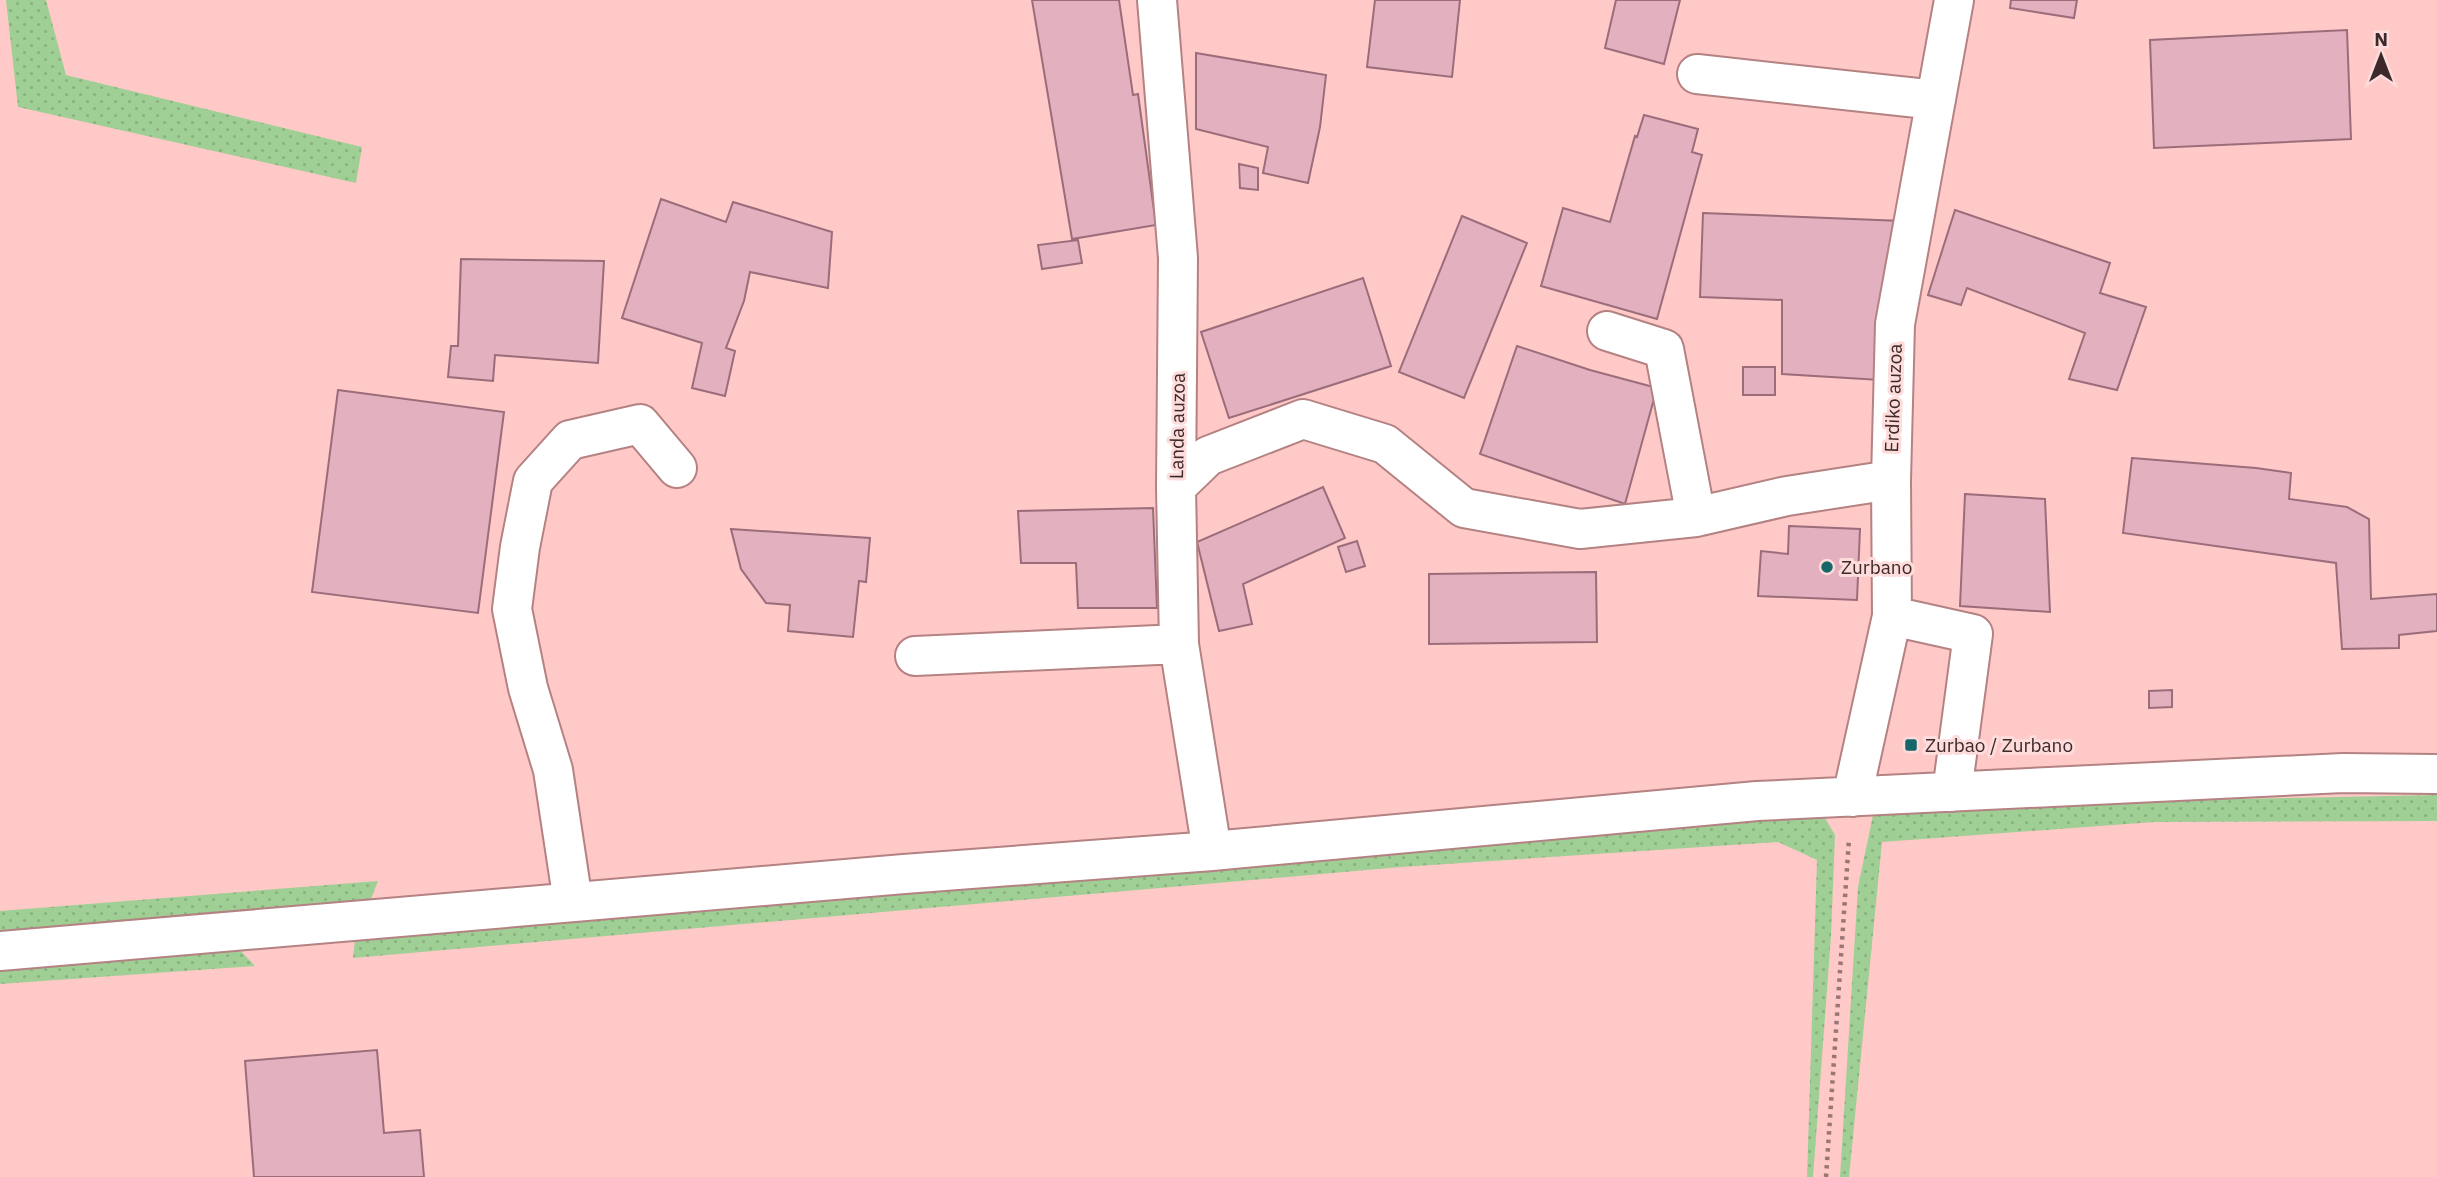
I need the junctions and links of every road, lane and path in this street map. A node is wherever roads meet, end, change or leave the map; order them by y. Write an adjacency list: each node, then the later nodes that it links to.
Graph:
1 (1157, 0): 8 (street, Landa auzoa)
2 (1954, 0): 4 (street, Erdiko auzoa)
3 (1697, 74): 4 (street)
4 (1936, 100): 7 (street, Erdiko auzoa)
5 (1607, 331): 9 (street)
6 (677, 468): 17 (street)
7 (1891, 480): 9 (street); 10 (street, Erdiko auzoa)
8 (1176, 487): 9 (street); 11 (street, Landa auzoa)
9 (1696, 517)
10 (1892, 616): 14 (street); 15 (street, Erdiko auzoa)
11 (1180, 644): 12 (street); 16 (street, Landa auzoa)
12 (915, 656)
13 (2437, 774): 14 (street)
14 (1952, 792): 15 (street)
15 (1852, 797): 16 (street); 19 (path)
16 (1212, 851): 17 (street)
17 (573, 902): 18 (street)
18 (0, 951)
19 (1826, 1177)

